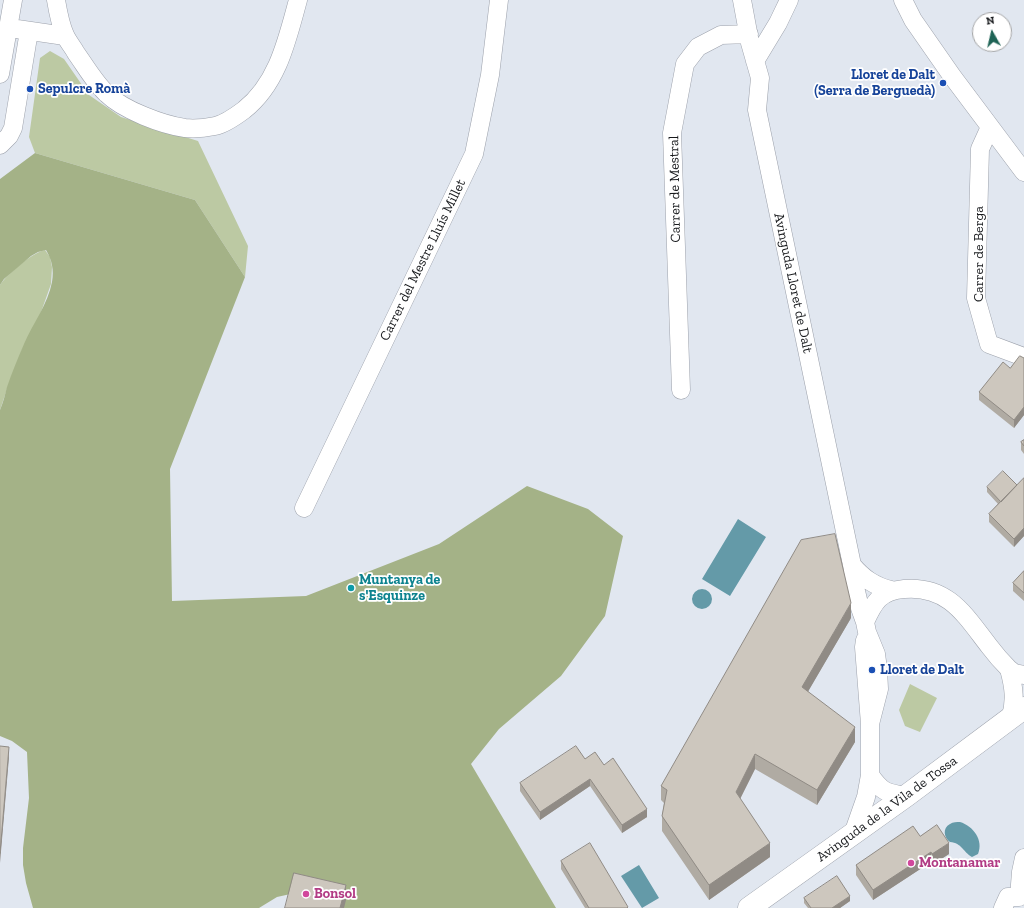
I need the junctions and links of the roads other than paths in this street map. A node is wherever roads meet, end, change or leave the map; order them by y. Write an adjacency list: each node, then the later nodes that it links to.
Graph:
1 (13, 0): 8 (street)
2 (56, 0): 11 (street)
3 (298, 0): 11 (street)
4 (499, 0): 19 (street, Carrer del Mestre Lluís Millet)
5 (742, 0): 10 (street, Avinguda Lloret de Dalt)
6 (789, 0): 12 (street)
7 (903, 0): 14 (street)
8 (9, 27): 9 (street); 13 (street)
9 (29, 31): 11 (street); 15 (street)
10 (748, 34): 12 (street, Avinguda Lloret de Dalt); 18 (street, Carrer de Mestral)
11 (65, 36)
12 (755, 61): 20 (street, Avinguda Lloret de Dalt)
13 (0, 74)
14 (990, 127): 16 (street); 17 (street, Carrer de Berga)
15 (0, 145)
16 (1024, 172)
17 (1024, 357)
18 (681, 390)
19 (304, 508)
20 (852, 565): 21 (street); 22 (street, Avinguda Lloret de Dalt)
21 (891, 590): 22 (street, Avinguda Lloret de Dalt); 23 (street)
22 (866, 627): 25 (street, Avinguda Lloret de Dalt)
23 (1016, 672): 24 (street)
24 (1017, 713): 26 (main road, Avinguda de la Vila de Tossa)
25 (870, 775): 26 (street); 27 (street, Avinguda Lloret de Dalt)
26 (906, 796): 27 (main road, Avinguda de la Vila de Tossa)
27 (853, 834): 29 (main road, Avinguda de la Vila de Tossa)
28 (1024, 858): 30 (street)
29 (749, 908)
30 (1003, 908)

